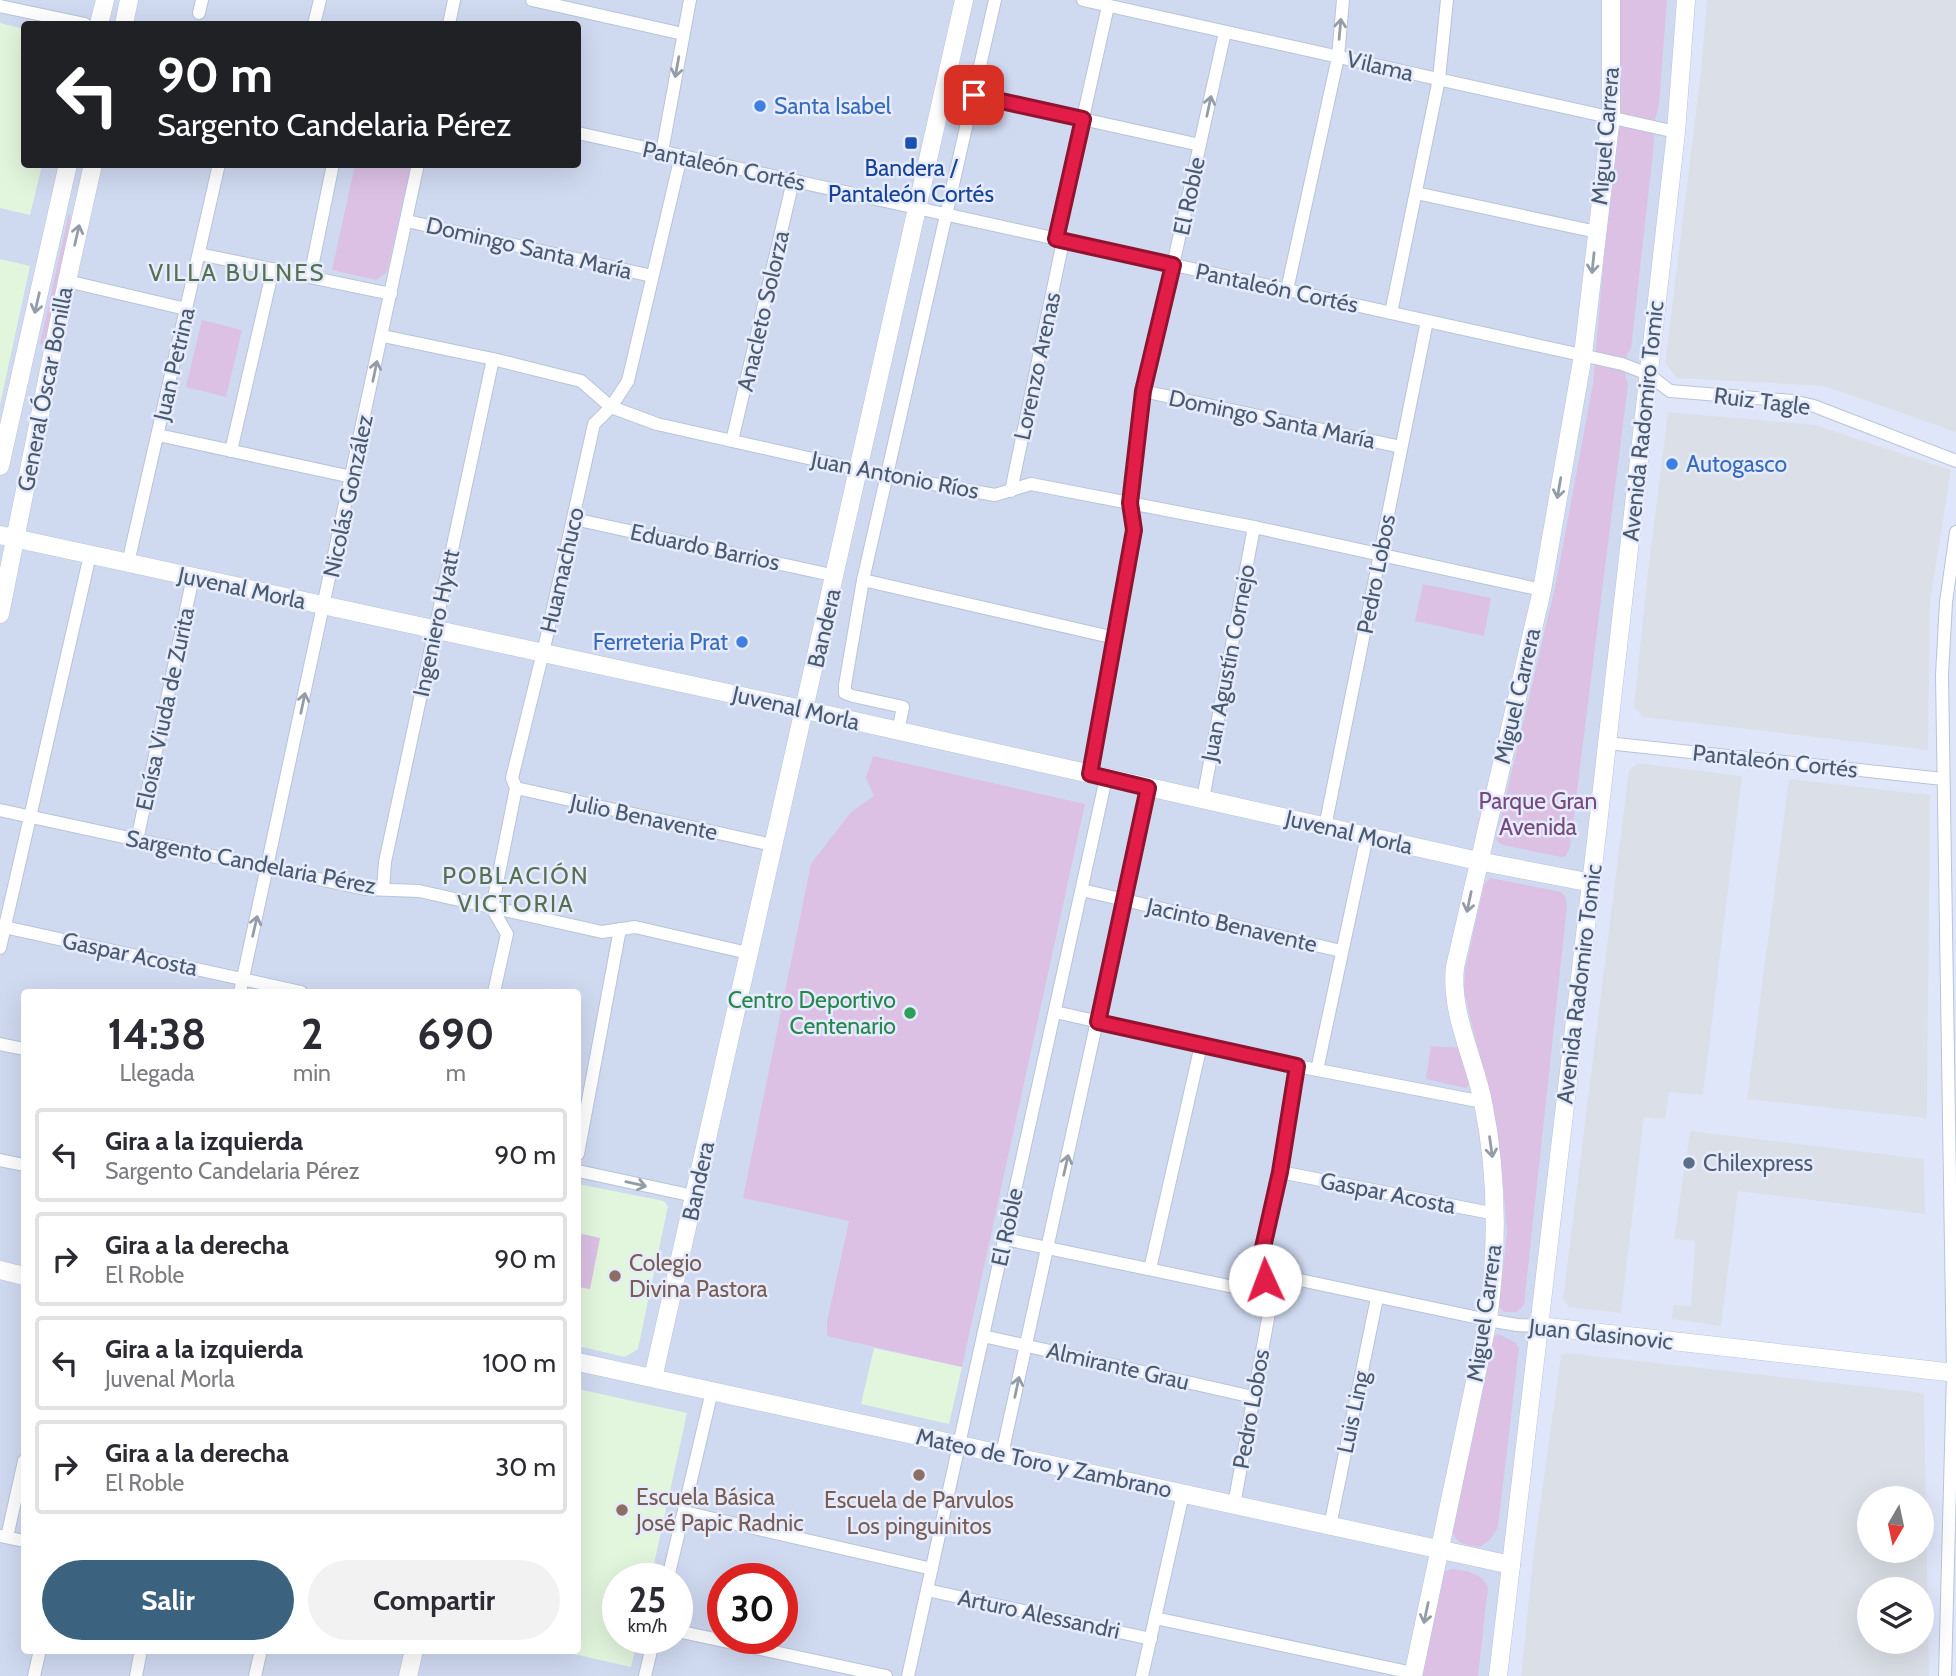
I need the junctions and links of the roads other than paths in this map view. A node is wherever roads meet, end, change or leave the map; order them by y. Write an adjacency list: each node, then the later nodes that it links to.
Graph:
1 (105, 0): 18 (street)
2 (129, 0): 19 (street)
3 (320, 0): 20 (street)
4 (454, 0): 21 (street)
5 (532, 0): 14 (street)
6 (690, 0): 23 (street)
7 (964, 0): 41 (street, Bandera)
8 (995, 0): 26 (street, Bandera)
9 (1083, 0): 16 (street, Vilama)
10 (1343, 0): 24 (street, one-way to 10)
11 (1447, 0): 25 (street)
12 (1611, 0): 27 (street, Miguel Carrera)
13 (1686, 0): 29 (street, Avenida Radomiro Tomic)
14 (571, 4): 23 (street)
15 (0, 6): 17 (street)
16 (1108, 6): 22 (street, Vilama); 28 (street, Lorenzo Arenas)
17 (71, 21)
18 (100, 21)
19 (125, 21)
20 (315, 21)
21 (450, 21)
22 (1225, 32): 24 (street, Vilama); 31 (street, El Roble, one-way to 22)
23 (683, 34): 32 (street, one-way to 32)
24 (1338, 57): 25 (street, Vilama); 52 (street)
25 (1439, 79): 27 (street, Vilama); 40 (street)
26 (974, 95): 28 (street); 42 (street, Bandera)
27 (1611, 116): 29 (street, Vilama); 44 (street, Miguel Carrera)
28 (1083, 119): 31 (street); 45 (street, Lorenzo Arenas)
29 (1676, 132): 60 (street, Avenida Radomiro Tomic)
30 (581, 134): 32 (street, Pantaleón Cortés)
31 (1200, 145): 47 (street, El Roble)
32 (662, 152): 33 (street, Pantaleón Cortés)
33 (681, 156): 39 (street, Pantaleón Cortés); 49 (street, Huamachuco)
34 (67, 168): 68 (street, General Óscar Bonilla, one-way to 68)
35 (92, 168): 51 (street, General Óscar Bonilla, one-way to 35)
36 (218, 168): 46 (street, Juan Petrina)
37 (332, 168): 50 (street)
38 (417, 168): 43 (street, Nicolás González)
39 (793, 181): 41 (street, Pantaleón Cortés); 64 (street, Anacleto Solorza)
40 (1416, 192): 44 (street); 55 (street)
41 (918, 209): 42 (street, Pantaleón Cortés); 69 (street, Bandera)
42 (947, 215): 45 (street, Pantaleón Cortés); 70 (street, Bandera)
43 (407, 221): 49 (street, Domingo Santa María); 53 (street, Nicolás González)
44 (1597, 232): 58 (street, Miguel Carrera, one-way to 58)
45 (1060, 240): 47 (street, Pantaleón Cortés); 72 (street, Lorenzo Arenas)
46 (199, 254): 48 (street); 54 (street, Juan Petrina)
47 (1173, 265): 52 (street, Pantaleón Cortés); 61 (street, El Roble)
48 (272, 270): 50 (street); 66 (street)
49 (652, 275): 62 (street, Huamachuco)
50 (310, 277): 53 (street)
51 (66, 281): 54 (street); 77 (street, General Óscar Bonilla)
52 (1287, 290): 55 (street, Pantaleón Cortés)
53 (391, 295): 57 (street, Nicolás González)
54 (186, 309): 63 (street, Juan Petrina)
55 (1391, 313): 56 (street, Pantaleón Cortés)
56 (1427, 321): 58 (street, Pantaleón Cortés); 65 (street, Pedro Lobos)
57 (383, 336): 59 (street, Juan Antonio Ríos); 71 (street, Nicolás González, one-way to 57)
58 (1583, 355): 60 (street, Pantaleón Cortés); 84 (street, Miguel Carrera, one-way to 84)
59 (493, 359): 62 (street, Juan Antonio Ríos); 87 (street, Ingeniero Hyatt)
60 (1648, 374): 67 (street, Ruiz Tagle); 92 (street, Avenida Radomiro Tomic)
61 (1143, 391): 65 (street, Domingo Santa María); 73 (street, El Roble)
62 (611, 407): 64 (street, Juan Antonio Ríos); 74 (street, Huamachuco)
63 (158, 435): 66 (street); 80 (street, Juan Petrina)
64 (732, 441): 69 (street, Juan Antonio Ríos)
65 (1401, 447): 79 (street, Pedro Lobos)
66 (231, 451): 71 (street)
67 (1956, 461)
68 (0, 466)
69 (860, 469): 70 (street, Juan Antonio Ríos); 81 (street, Bandera)
70 (888, 476): 72 (street, Juan Antonio Ríos); 83 (street, Bandera)
71 (352, 477): 85 (street, Nicolás González)
72 (1011, 491): 73 (street, Juan Antonio Ríos)
73 (1130, 503): 75 (street, Juan Antonio Ríos); 88 (street, El Roble)
74 (574, 519): 81 (street, Eduardo Barrios); 89 (street, Huamachuco)
75 (1254, 527): 79 (street, Juan Antonio Ríos); 97 (street, Juan Agustín Cornejo)
76 (1956, 532): 94 (street)
77 (8, 537): 78 (street, Juvenal Morla); 86 (street, General Óscar Bonilla)
78 (90, 555): 80 (street, Juvenal Morla); 99 (street)
79 (1380, 555): 84 (street, Juan Antonio Ríos); 100 (street, Pedro Lobos)
80 (128, 563): 82 (street, Juvenal Morla)
81 (836, 576): 90 (street, Bandera)
82 (193, 577): 85 (street, Juvenal Morla); 102 (street, Eloísa Viuda de Zurita)
83 (863, 580): 88 (street); 91 (street, Bandera)
84 (1542, 590): 104 (street, Miguel Carrera)
85 (324, 606): 87 (street, Juvenal Morla); 105 (street, Nicolás González, one-way to 85)
86 (0, 614)
87 (434, 629): 89 (street, Juvenal Morla); 107 (street, Ingeniero Hyatt)
88 (1115, 638): 93 (street, El Roble)
89 (543, 653): 90 (street, Juvenal Morla); 95 (street, Huamachuco)
90 (806, 710): 91 (street, Juvenal Morla); 103 (street, Bandera)
91 (898, 731): 93 (street, Juvenal Morla)
92 (1607, 743): 94 (street, Pantaleón Cortés); 106 (street, Avenida Radomiro Tomic)
93 (1098, 776): 96 (street, Juvenal Morla); 108 (street, El Roble)
94 (1943, 779): 146 (street)
95 (516, 788): 103 (street, Julio Benavente); 110 (street, Huamachuco)
96 (1148, 788): 97 (street, Juvenal Morla); 109 (street, El Roble)
97 (1203, 799): 100 (street, Juvenal Morla)
98 (0, 810): 99 (street, Sargento Candelaria Pérez)
99 (29, 817): 102 (street, Sargento Candelaria Pérez); 111 (street)
100 (1325, 827): 101 (street, Juvenal Morla)
101 (1367, 836): 104 (street, Juvenal Morla); 114 (street)
102 (137, 840): 105 (street, Sargento Candelaria Pérez)
103 (772, 845): 115 (street, Bandera)
104 (1478, 861): 106 (street, Juvenal Morla); 126 (street, Miguel Carrera, one-way to 126)
105 (268, 869): 107 (street, Sargento Candelaria Pérez); 116 (street, Nicolás González, one-way to 105)
106 (1592, 883): 142 (street, Avenida Radomiro Tomic)
107 (383, 889): 110 (street, Sargento Candelaria Pérez)
108 (1082, 890): 109 (street, Jacinto Benavente); 119 (street, El Roble)
109 (1125, 900): 114 (street, Jacinto Benavente); 120 (street, El Roble)
110 (492, 908): 112 (street, Sargento Candelaria Pérez); 118 (street)
111 (2, 926): 113 (street); 116 (street, Gaspar Acosta)
112 (620, 929): 115 (street, Sargento Candelaria Pérez); 127 (street)
113 (0, 948)
114 (1340, 951): 125 (street)
115 (748, 953): 132 (street, Bandera)
116 (241, 986): 117 (street, Gaspar Acosta)
117 (271, 989)
118 (495, 989)
119 (1055, 1012): 120 (street); 134 (street, El Roble)
120 (1098, 1022): 122 (street); 135 (street, El Roble, one-way to 120)
121 (0, 1044): 123 (street)
122 (1201, 1045): 124 (street); 136 (street)
123 (21, 1048)
124 (1297, 1066): 125 (street); 131 (street, Pedro Lobos)
125 (1317, 1070): 126 (street)
126 (1483, 1102): 133 (street, Miguel Carrera, one-way to 133)
127 (581, 1138)
128 (0, 1160): 129 (street)
129 (21, 1164)
130 (581, 1172): 132 (street, one-way to 132)
131 (1280, 1172): 133 (street, Gaspar Acosta); 139 (street, Pedro Lobos)
132 (694, 1196): 147 (street, Bandera)
133 (1496, 1214): 141 (street, Miguel Carrera)
134 (1005, 1239): 135 (street, Juan Glasinovic); 143 (street, El Roble)
135 (1048, 1248): 136 (street, Juan Glasinovic); 144 (street, El Roble)
136 (1150, 1269): 139 (street, Juan Glasinovic)
137 (0, 1270): 138 (street)
138 (21, 1275)
139 (1265, 1280): 140 (street, Juan Glasinovic); 149 (street, Pedro Lobos)
140 (1377, 1298): 141 (street, Juan Glasinovic); 156 (street, Luis Ling)
141 (1488, 1320): 142 (street, Juan Glasinovic); 159 (street, Miguel Carrera)
142 (1539, 1326): 146 (street, Juan Glasinovic); 161 (street, Avenida Radomiro Tomic)
143 (983, 1336): 144 (street, Almirante Grau); 150 (street, El Roble)
144 (1026, 1345): 149 (street, Almirante Grau); 151 (street, El Roble, one-way to 144)
145 (581, 1363): 147 (street, Mateo de Toro y Zambrano)
146 (1954, 1373): 182 (street)
147 (653, 1378): 148 (street, Mateo de Toro y Zambrano)
148 (712, 1391): 150 (street, Mateo de Toro y Zambrano); 155 (street)
149 (1253, 1396): 154 (street, Pedro Lobos)
150 (960, 1444): 151 (street, Mateo de Toro y Zambrano); 162 (street, El Roble)
151 (1002, 1454): 153 (street, Mateo de Toro y Zambrano)
152 (21, 1472): 157 (street)
153 (1183, 1494): 154 (street, Mateo de Toro y Zambrano); 164 (street)
154 (1234, 1505): 156 (street, Mateo de Toro y Zambrano)
155 (684, 1512): 160 (street); 162 (street, Arturo Alessandri)
156 (1330, 1526): 159 (street, Mateo de Toro y Zambrano)
157 (4, 1536): 158 (street)
158 (21, 1540)
159 (1440, 1550): 161 (street, Mateo de Toro y Zambrano); 172 (street, one-way to 172)
160 (672, 1563)
161 (1511, 1564): 181 (street, Avenida Radomiro Tomic)
162 (932, 1569): 163 (street, El Roble)
163 (927, 1590): 166 (street, Arturo Alessandri); 179 (street, El Roble)
164 (1155, 1618): 166 (street); 172 (street, Arturo Alessandri)
165 (693, 1634): 178 (street)
166 (1151, 1639): 180 (street)
167 (39, 1654): 173 (street)
168 (140, 1654): 174 (street)
169 (260, 1654): 175 (street)
170 (413, 1654): 176 (street)
171 (650, 1654): 177 (street)
172 (1413, 1674)
173 (34, 1676)
174 (136, 1676)
175 (255, 1676)
176 (408, 1676)
177 (645, 1676)
178 (886, 1676)
179 (908, 1676)
180 (1142, 1676)
181 (1498, 1676)
182 (1944, 1676)

